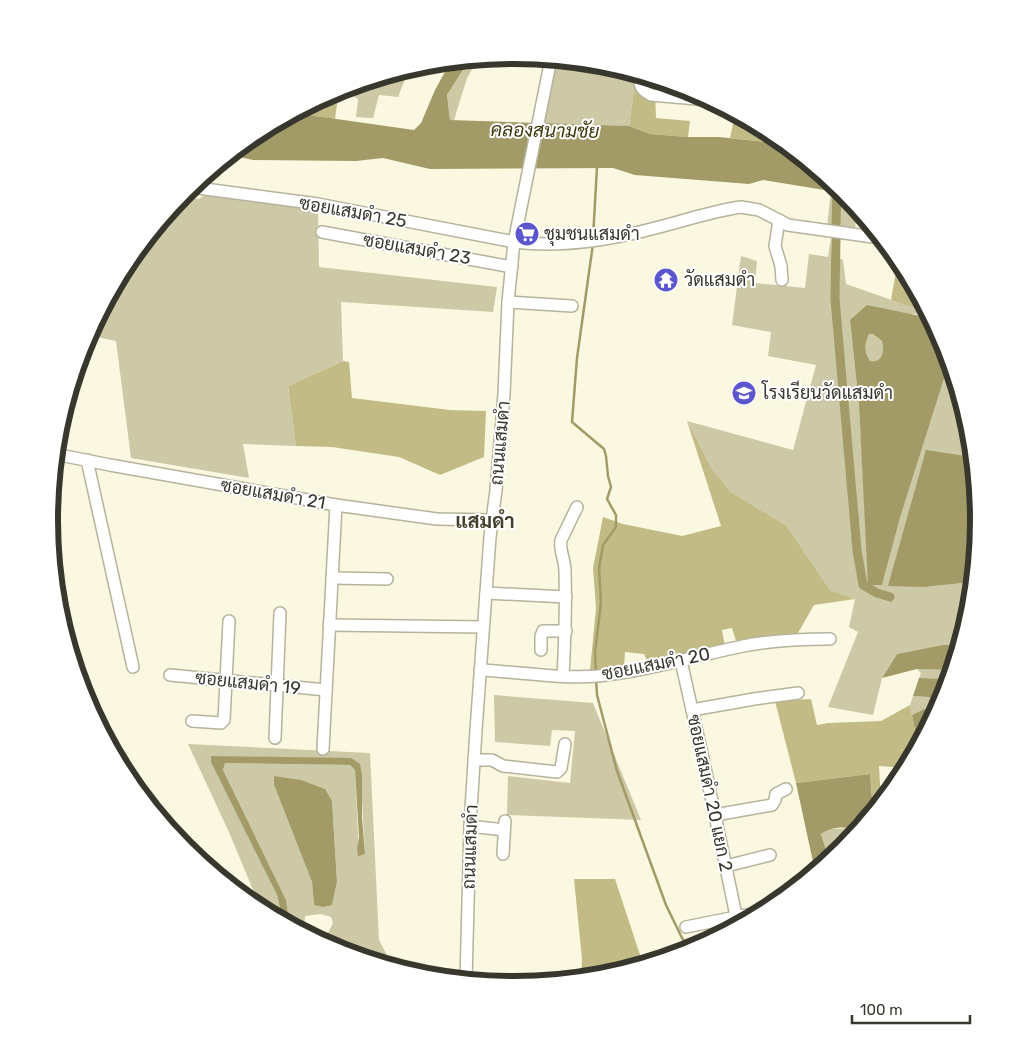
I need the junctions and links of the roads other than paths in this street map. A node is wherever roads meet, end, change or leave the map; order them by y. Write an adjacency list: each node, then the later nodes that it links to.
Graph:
1 (549, 66): 8 (street, ถนนแสมดำ)
2 (639, 82): 3 (street)
3 (684, 98)
4 (201, 188): 8 (street, ซอยแสมดำ 25)
5 (779, 220): 7 (street, ซอยแสมดำ 25); 8 (street, ซอยแสมดำ 25); 10 (street)
6 (322, 232): 9 (street, ซอยแสมดำ 23)
7 (871, 237)
8 (514, 242): 9 (street, ถนนแสมดำ)
9 (512, 267): 11 (street, ถนนแสมดำ)
10 (782, 280)
11 (508, 302): 12 (street); 17 (street, ถนนแสมดำ)
12 (572, 306)
13 (62, 455): 14 (street, ซอยแสมดำ 21)
14 (86, 460): 15 (street, ซอยแสมดำ 21); 30 (street)
15 (336, 505): 17 (street, ซอยแสมดำ 21); 18 (street)
16 (577, 506): 21 (street)
17 (492, 520): 20 (street, ถนนแสมดำ)
18 (332, 578): 19 (street); 24 (street)
19 (387, 579)
20 (486, 593): 21 (street); 25 (street, ถนนแสมดำ)
21 (566, 597): 26 (street)
22 (280, 612): 35 (street)
23 (229, 621): 34 (street)
24 (329, 625): 25 (street); 36 (street)
25 (484, 627): 31 (street, ถนนแสมดำ)
26 (566, 632): 28 (street); 33 (street)
27 (830, 639): 29 (street, ซอยแสมดำ 20)
28 (541, 650)
29 (681, 661): 33 (street, ซอยแสมดำ 20); 38 (street, ซอยแสมดำ 20 แยก 2)
30 (133, 667)
31 (480, 670): 33 (street, ซอยแสมดำ 20); 43 (street, ถนนแสมดำ)
32 (170, 675): 34 (street, ซอยแสมดำ 19)
33 (563, 676)
34 (226, 681): 35 (street, ซอยแสมดำ 19); 39 (street)
35 (276, 686): 36 (street, ซอยแสมดำ 19); 40 (street)
36 (326, 690): 42 (street)
37 (798, 692): 38 (street)
38 (692, 710): 45 (street, ซอยแสมดำ 20 แยก 2)
39 (192, 722)
40 (276, 738)
41 (565, 744): 43 (street)
42 (323, 749)
43 (474, 760): 46 (street, ถนนแสมดำ)
44 (786, 789): 45 (street)
45 (715, 815): 49 (street, ซอยแสมดำ 20 แยก 2)
46 (470, 826): 47 (street); 53 (street, ถนนแสมดำ)
47 (503, 854)
48 (770, 855): 49 (street)
49 (726, 866): 50 (street, ซอยแสมดำ 20 แยก 2)
50 (736, 918)
51 (728, 922): 52 (street)
52 (686, 927)
53 (466, 973)

